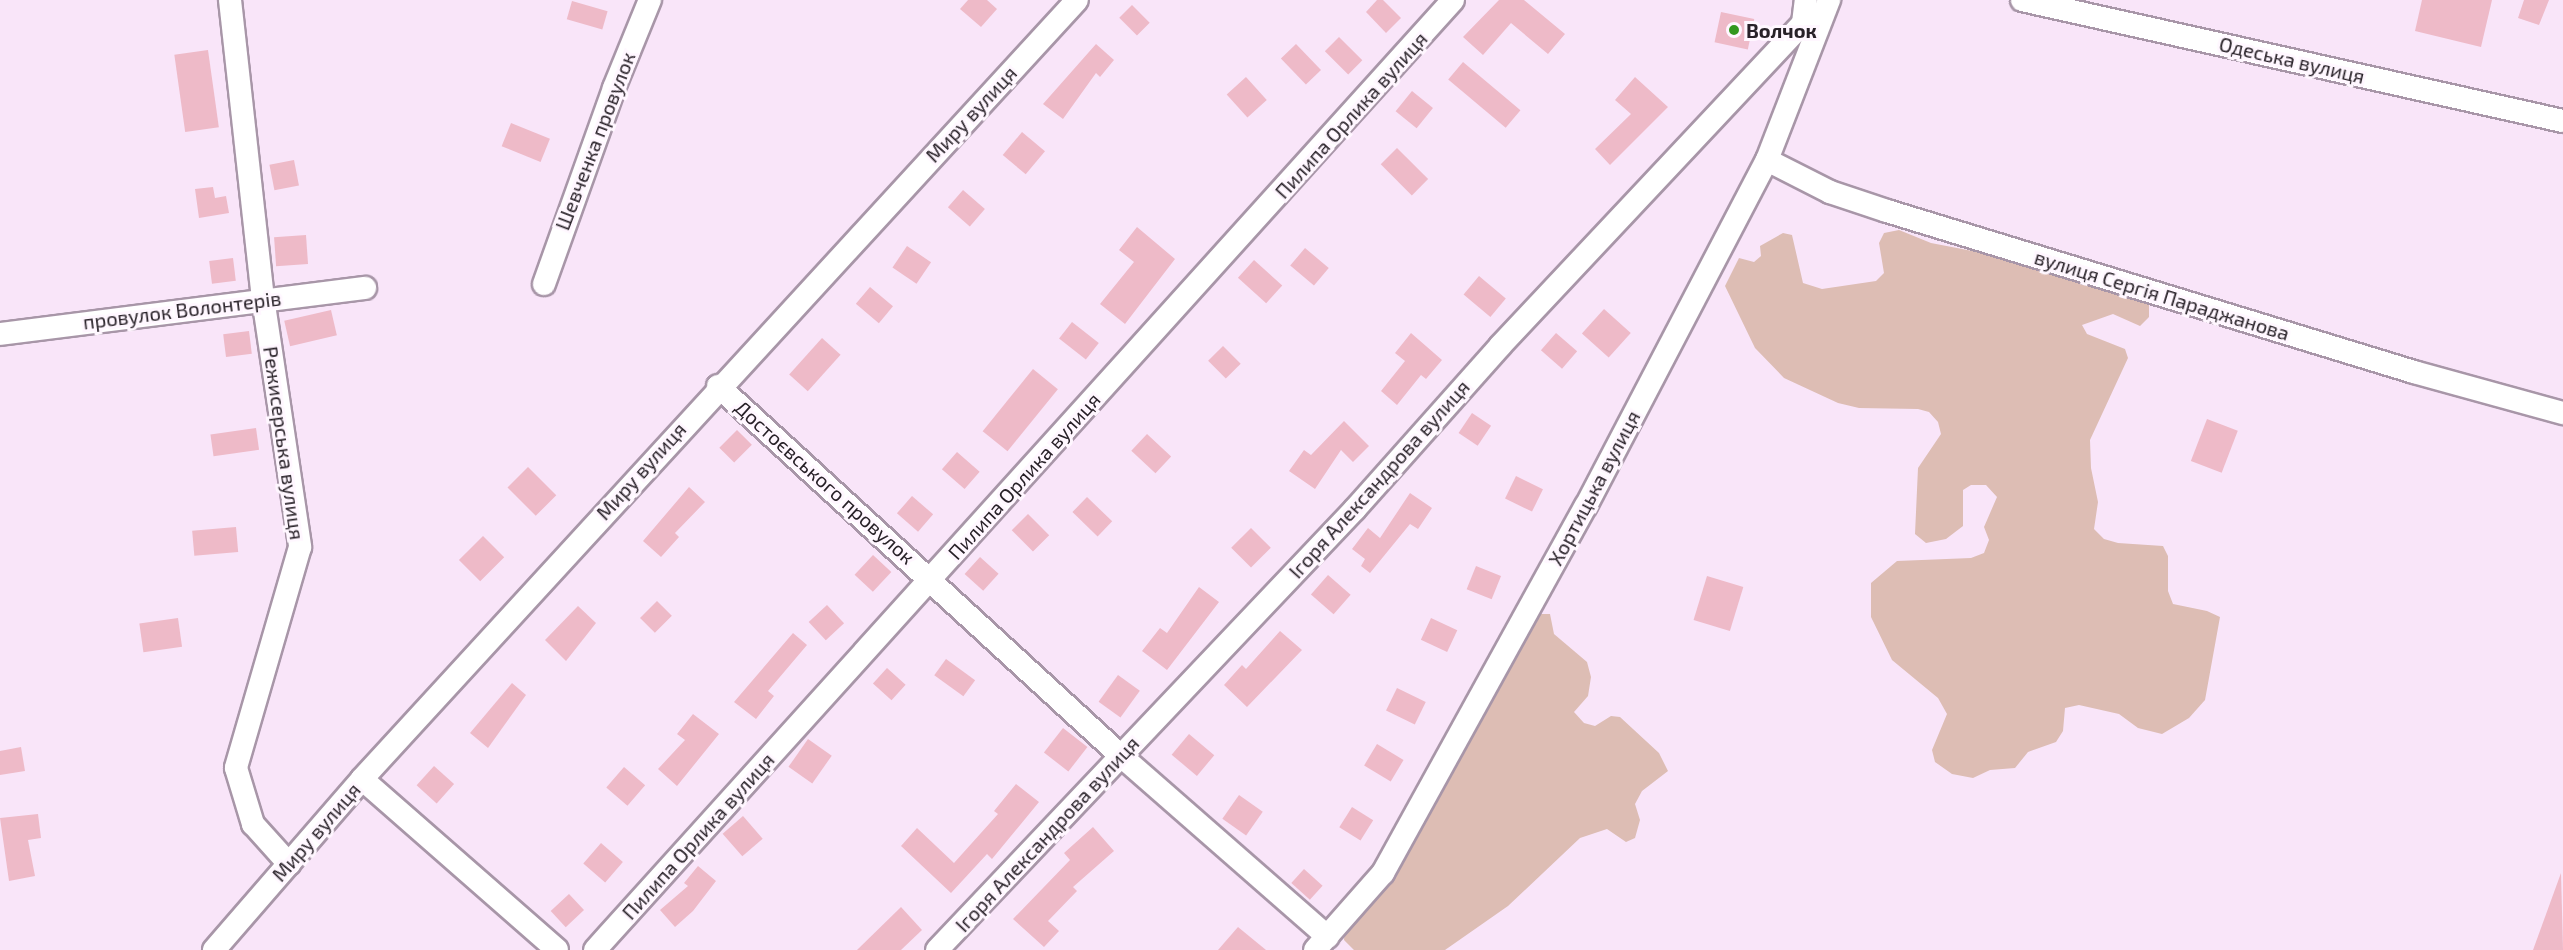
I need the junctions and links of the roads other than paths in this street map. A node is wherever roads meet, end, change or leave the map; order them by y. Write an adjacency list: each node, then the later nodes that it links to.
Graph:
1 (230, 0): 12 (street, Режисерська вулиця)
2 (650, 0): 10 (street, Шевченка провулок)
3 (1077, 0): 14 (street, Миру вулиця)
4 (1453, 0): 16 (street, Пилипа Орлика вулиця)
5 (1806, 0): 17 (street, Ігоря Александрова вулиця)
6 (1828, 0): 9 (street, Хортицька вулиця)
7 (2022, 0): 8 (street, Одеська вулиця)
8 (2563, 121)
9 (1767, 160): 15 (street, вулиця Сергія Параджанова); 20 (street, Хортицька вулиця)
10 (544, 284)
11 (365, 288): 12 (street, провулок Волонтерів)
12 (263, 298): 13 (street, провулок Волонтерів); 19 (street, Режисерська вулиця)
13 (0, 334)
14 (718, 386): 16 (street, Достоєвського провулок); 18 (street, Миру вулиця)
15 (2563, 412)
16 (931, 578): 17 (street, Достоєвського провулок); 23 (street, Пилипа Орлика вулиця)
17 (1120, 755): 20 (street, Достоєвського провулок); 24 (street, Ігоря Александрова вулиця)
18 (362, 779): 19 (street, Миру вулиця); 22 (street)
19 (289, 864): 21 (street, Миру вулиця)
20 (1322, 944)
21 (214, 950)
22 (557, 950)
23 (594, 950)
24 (937, 950)

